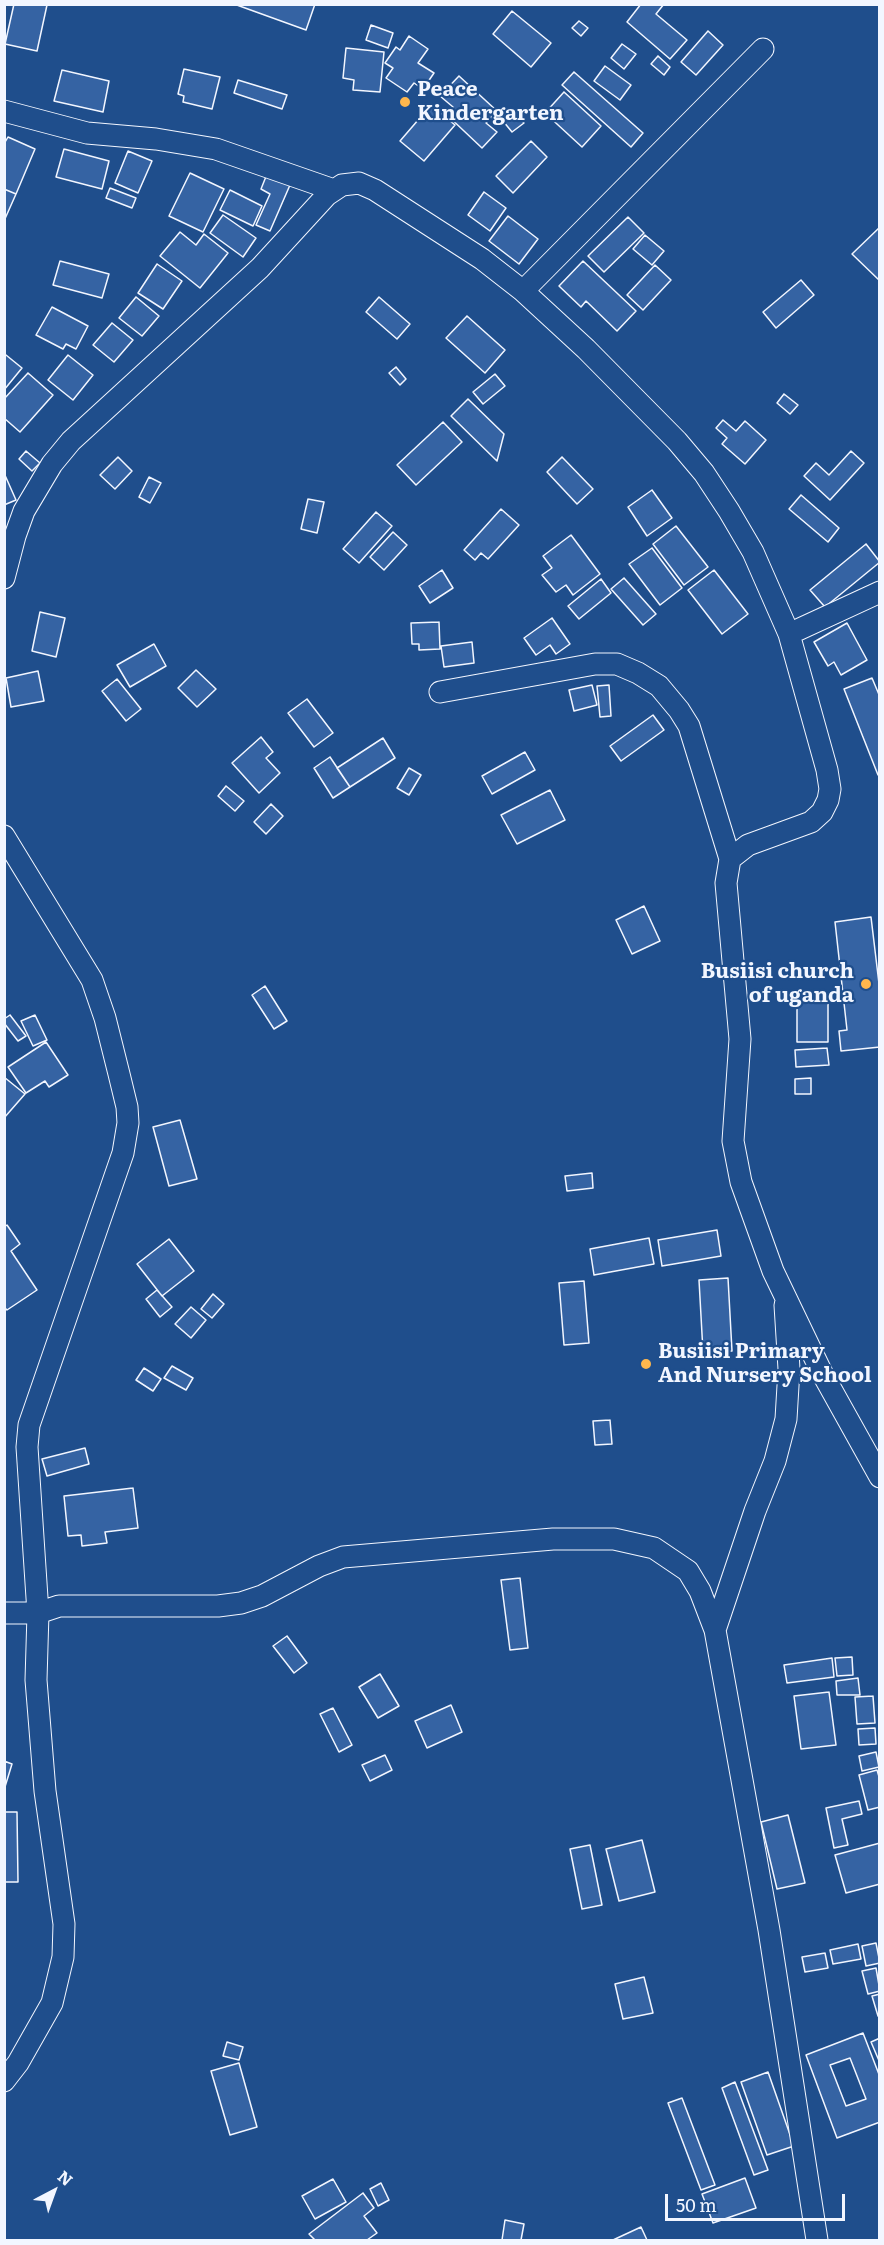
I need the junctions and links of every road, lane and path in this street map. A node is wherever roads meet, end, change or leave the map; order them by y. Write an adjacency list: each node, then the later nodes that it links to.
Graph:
1 (763, 49): 4 (street)
2 (4, 111): 3 (street)
3 (334, 190): 4 (street); 5 (street)
4 (523, 291): 7 (street)
5 (4, 578)
6 (879, 592): 7 (street)
7 (789, 634): 10 (street)
8 (440, 692): 10 (street)
9 (4, 836): 14 (street)
10 (730, 859): 11 (street)
11 (785, 1295): 12 (street); 15 (street)
12 (879, 1477)
13 (4, 1612): 14 (street)
14 (38, 1613): 15 (street); 16 (street)
15 (715, 1630): 17 (street)
16 (4, 2081)
17 (817, 2241)

